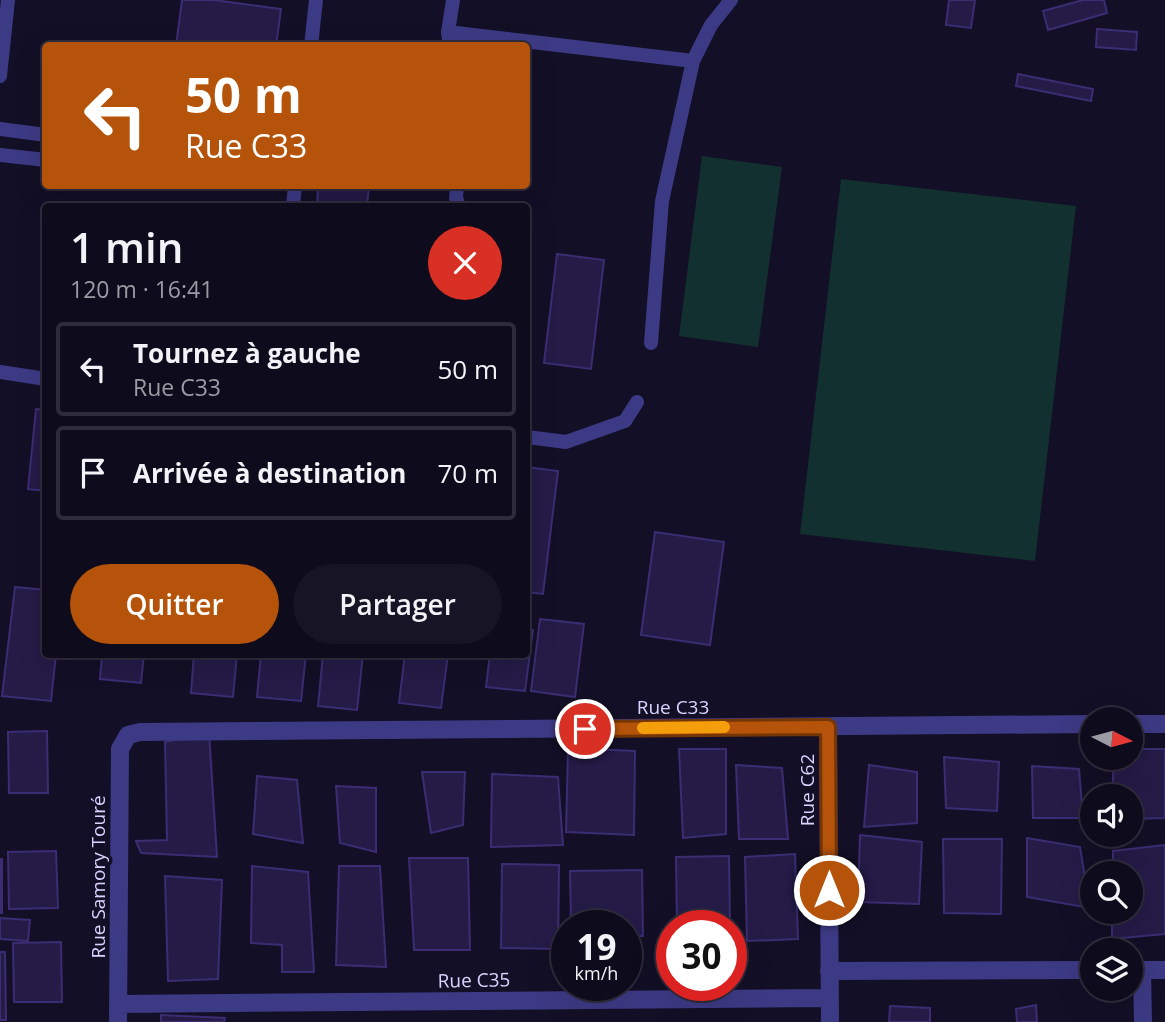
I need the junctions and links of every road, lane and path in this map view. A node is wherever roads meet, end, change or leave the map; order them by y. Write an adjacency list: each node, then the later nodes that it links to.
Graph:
1 (8, 0): 10 (lane)
2 (316, 0): 6 (lane)
3 (453, 0): 5 (lane)
4 (731, 0): 9 (lane)
5 (449, 39): 7 (lane)
6 (311, 42)
7 (482, 42)
8 (530, 46): 9 (lane)
9 (694, 61): 15 (lane)
10 (0, 75)
11 (0, 130): 12 (lane)
12 (42, 135)
13 (0, 155): 14 (lane)
14 (42, 160)
15 (651, 343)
16 (0, 372): 17 (lane)
17 (42, 378)
18 (637, 402): 19 (lane)
19 (530, 438)
20 (1165, 723): 22 (street)
21 (1080, 724): 23 (street, Rue C33)
22 (1143, 724)
23 (828, 727): 24 (street, Rue C33); 28 (street, Rue C62)
24 (128, 735): 31 (street, Rue Samory Touré)
25 (1080, 970): 28 (street)
26 (1143, 970): 27 (street)
27 (1165, 970)
28 (829, 971): 29 (street, Rue C62)
29 (830, 998): 31 (street, Rue C35); 32 (street, Rue C62)
30 (1140, 1001): 33 (street)
31 (118, 1013)
32 (830, 1022)
33 (1143, 1022)

